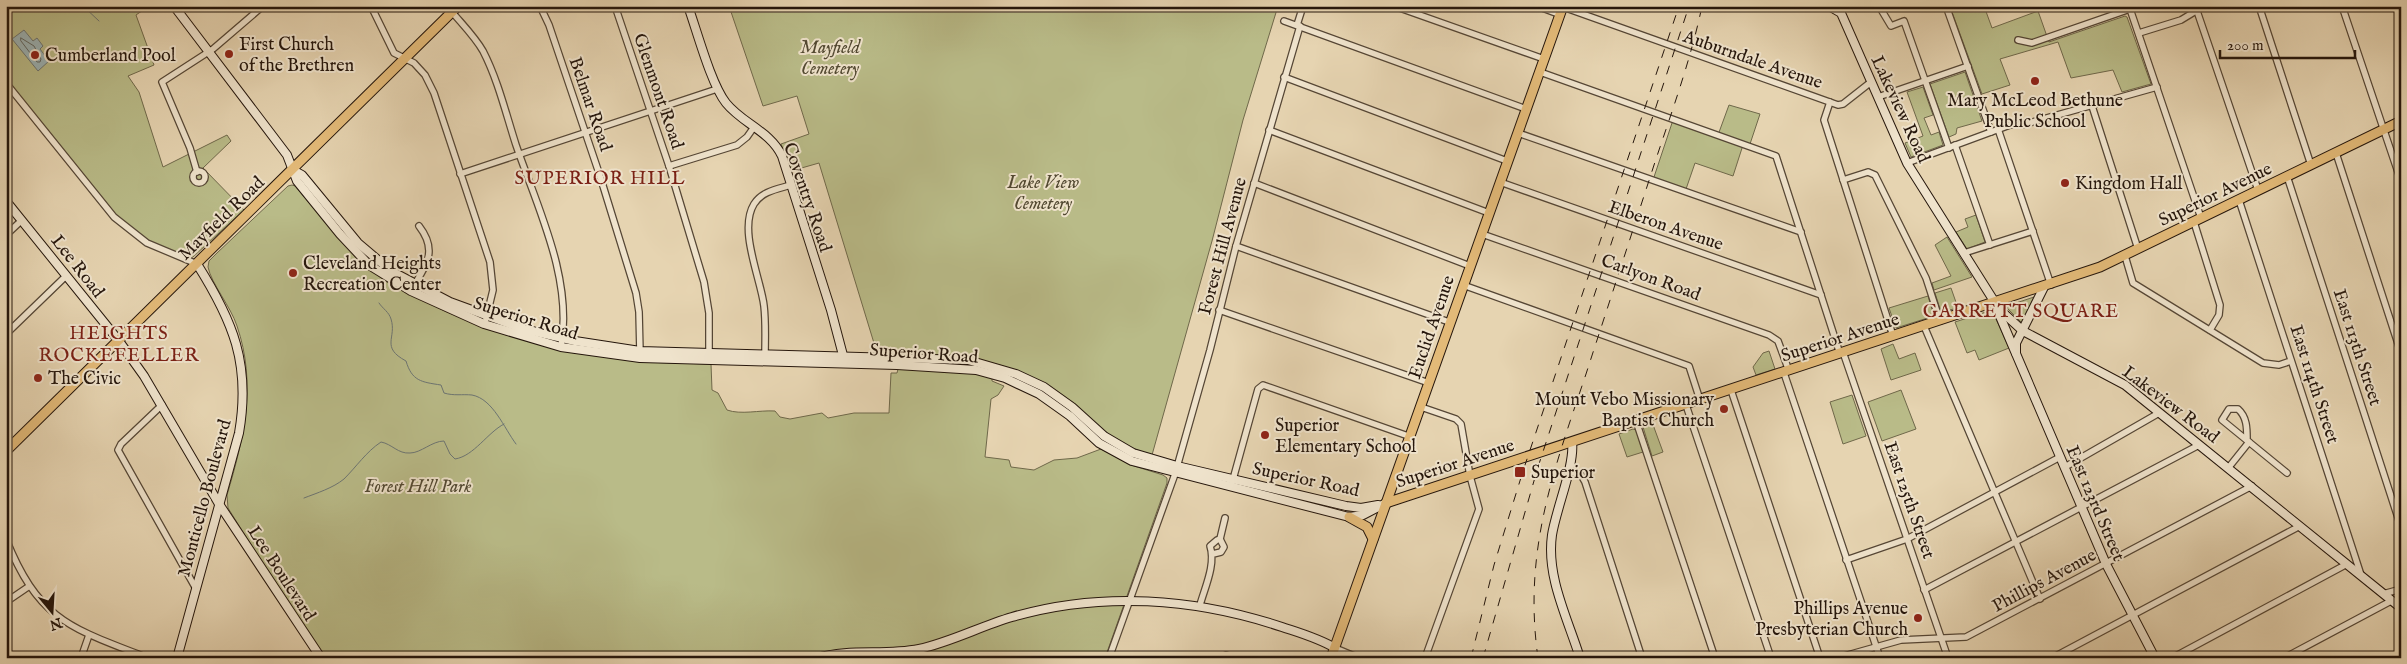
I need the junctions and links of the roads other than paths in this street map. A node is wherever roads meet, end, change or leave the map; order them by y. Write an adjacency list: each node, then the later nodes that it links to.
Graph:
1 (174, 6): 26 (street, Superior Road)
2 (263, 6): 26 (street)
3 (371, 6): 27 (street)
4 (540, 6): 47 (street, Belmar Road)
5 (615, 6): 41 (street, Glenmont Road)
6 (688, 6): 36 (street, Coventry Road)
7 (1303, 6): 23 (street, Forest Hill Avenue)
8 (1394, 6): 28 (street)
9 (1537, 6): 19 (street, Auburndale Avenue)
10 (1829, 6): 33 (street, Lakeview Road)
11 (1879, 6): 32 (street)
12 (2204, 6): 20 (street)
13 (2259, 6): 55 (street)
14 (2342, 6): 45 (street)
15 (2399, 6): 21 (street)
16 (1948, 7): 29 (street)
17 (2130, 8): 24 (street); 25 (street)
18 (455, 9): 27 (main road, Mayfield Road); 52 (street)
19 (1562, 9): 28 (main road, Euclid Avenue); 38 (street, Auburndale Avenue)
20 (2197, 11): 24 (street); 66 (street)
21 (2401, 12)
22 (1284, 21): 23 (street)
23 (1298, 26): 31 (street, Forest Hill Avenue); 40 (street)
24 (2139, 33): 35 (street)
25 (2018, 40)
26 (210, 51): 57 (street, Superior Road); 58 (street)
27 (406, 58): 57 (main road, Mayfield Road); 59 (street)
28 (1544, 59): 30 (main road, Euclid Avenue)
29 (1968, 66): 32 (street); 48 (street)
30 (1540, 72): 40 (main road, Euclid Avenue); 74 (street, East 125th Street)
31 (1284, 77): 46 (street, Forest Hill Avenue); 53 (street)
32 (1925, 80): 37 (street); 50 (street)
33 (1871, 82): 37 (street, Lakeview Road); 38 (street, Auburndale Avenue)
34 (6, 83): 82 (street)
35 (2157, 87): 39 (street); 71 (street)
36 (717, 88): 41 (street); 43 (street, Coventry Road)
37 (1878, 97): 54 (street, Lakeview Road)
38 (1830, 102): 61 (street)
39 (2092, 106): 44 (street); 79 (street)
40 (1526, 109): 49 (main road, Euclid Avenue)
41 (650, 111): 47 (street); 56 (street, Glenmont Road)
42 (2401, 121): 45 (main road, Superior Avenue)
43 (754, 127): 56 (street); 65 (street, Coventry Road)
44 (1998, 129): 48 (street); 73 (street)
45 (2384, 129): 51 (main road, Superior Avenue); 63 (street)
46 (1269, 130): 64 (street, Forest Hill Avenue); 69 (street)
47 (584, 132): 52 (street); 102 (street, Belmar Road)
48 (1990, 132): 50 (street)
49 (1518, 133): 53 (main road, Euclid Avenue); 74 (street)
50 (1952, 146): 54 (street); 77 (street)
51 (2336, 152): 55 (main road, Superior Avenue); 103 (street)
52 (520, 155): 59 (street); 100 (street)
53 (1507, 162): 62 (main road, Euclid Avenue)
54 (1907, 163): 80 (street, Lakeview Road)
55 (2311, 164): 60 (main road, Superior Avenue)
56 (669, 166): 104 (street, Glenmont Road)
57 (293, 170): 82 (main road, Mayfield Road); 87 (street, Superior Road)
58 (197, 172)
59 (460, 174): 91 (street)
60 (2287, 176): 66 (main road, Superior Avenue); 142 (street, East 113th Street)
61 (1843, 180): 92 (street); 98 (street)
62 (1500, 182): 69 (main road, Euclid Avenue); 88 (street, Elberon Avenue)
63 (2401, 182)
64 (1254, 183): 78 (street, Forest Hill Avenue); 83 (street)
65 (791, 186): 106 (street); 107 (street, Coventry Road)
66 (2258, 190): 67 (main road, Superior Avenue)
67 (2239, 200): 71 (main road, Superior Avenue); 108 (street, East 114th Street)
68 (6, 201): 70 (street, Lee Road)
69 (1489, 213): 75 (main road, Euclid Avenue)
70 (22, 220): 76 (street); 84 (street, Lee Road)
71 (2198, 220): 79 (main road, Superior Avenue); 95 (street)
72 (420, 226): 87 (street)
73 (2033, 231): 77 (street); 86 (street)
74 (1801, 232): 88 (street, East 125th Street)
75 (1482, 234): 83 (main road, Euclid Avenue); 109 (street, Carlyon Road)
76 (6, 235)
77 (1990, 244): 80 (street)
78 (1236, 246): 90 (street, Forest Hill Avenue); 93 (street)
79 (2138, 249): 81 (main road, Superior Avenue)
80 (1964, 253): 89 (street, Lakeview Road)
81 (2125, 256): 86 (main road, Superior Avenue); 95 (street)
82 (197, 264): 99 (main road, Mayfield Road); 137 (street, Monticello Boulevard)
83 (1470, 266): 85 (main road, Euclid Avenue)
84 (66, 276): 97 (street); 99 (street, Lee Road)
85 (1463, 285): 93 (main road, Euclid Avenue); 114 (street)
86 (2048, 286): 89 (main road, Superior Avenue); 96 (street)
87 (413, 288): 91 (street, Superior Road)
88 (1821, 295): 101 (street, East 125th Street)
89 (1994, 303): 92 (main road, Superior Avenue); 96 (street, Lakeview Road); 105 (street, East 123rd Street)
90 (1219, 310): 110 (street); 129 (street, Forest Hill Avenue)
91 (486, 320): 100 (street, Superior Road)
92 (1940, 321): 94 (main road, Superior Avenue)
93 (1450, 322): 110 (main road, Euclid Avenue)
94 (1924, 326): 98 (main road, Superior Avenue); 135 (street)
95 (2210, 330): 108 (street)
96 (2023, 331): 105 (street); 119 (street, Lakeview Road)
97 (6, 334)
98 (1893, 336): 101 (main road, Superior Avenue)
99 (119, 341): 115 (street, Lee Road); 125 (main road, Mayfield Road)
100 (562, 343): 102 (street, Superior Road)
101 (1842, 353): 109 (main road, Superior Avenue); 145 (street, East 125th Street)
102 (640, 354): 104 (street, Superior Road)
103 (2401, 354)
104 (709, 357): 106 (street, Superior Road)
105 (2017, 357): 126 (street, East 123rd Street)
106 (765, 358): 107 (street, Superior Road)
107 (844, 360): 111 (street, Superior Road); 113 (street, Superior Road)
108 (2291, 362): 150 (street, East 114th Street)
109 (1787, 372): 112 (main road, Superior Avenue); 147 (street, Carlyon Road)
110 (1428, 383): 117 (main road, Euclid Avenue)
111 (1044, 387): 113 (street); 118 (street, Superior Road)
112 (1730, 390): 114 (main road, Superior Avenue); 183 (street)
113 (1039, 394): 118 (street, Superior Road)
114 (1700, 400): 116 (main road, Superior Avenue)
115 (162, 405): 137 (street, Lee Road); 152 (street)
116 (1686, 405): 120 (main road, Superior Avenue); 182 (street)
117 (1421, 407): 121 (main road, Euclid Avenue); 132 (street)
118 (1073, 413): 129 (street, Superior Road)
119 (2159, 413): 124 (street, Lakeview Road); 127 (street)
120 (1636, 421): 122 (main road, Superior Avenue); 181 (street)
121 (1411, 437): 133 (street); 136 (main road, Euclid Avenue)
122 (1572, 442): 130 (street); 132 (main road, Superior Avenue)
123 (2249, 442): 123 (street); 128 (street); 131 (street)
124 (2199, 445): 128 (street, Lakeview Road); 138 (street)
125 (6, 451)
126 (2060, 457): 127 (street, East 123rd Street); 135 (street)
127 (2064, 467): 138 (street, East 123rd Street)
128 (2230, 468): 134 (street, Lakeview Road)
129 (1176, 470): 133 (street, Superior Road); 157 (street, Forest Hill Avenue)
130 (1568, 471): 179 (street); 180 (street)
131 (2287, 473)
132 (1470, 476): 136 (main road, Superior Avenue); 178 (street)
133 (1232, 482): 136 (street, Superior Road); 139 (street, Superior Road)
134 (2252, 486): 141 (street, Lakeview Road); 148 (street, Phillips Avenue)
135 (1995, 493): 145 (street); 146 (street)
136 (1386, 503): 139 (street, Superior Road); 144 (main road, Euclid Avenue)
137 (219, 504): 152 (street, Monticello Boulevard); 172 (street, Lee Boulevard)
138 (2081, 508): 146 (street); 148 (street, East 123rd Street)
139 (1349, 517): 144 (main road)
140 (1225, 518): 160 (street)
141 (2300, 526): 149 (street, Lakeview Road); 162 (street)
142 (2401, 527)
143 (6, 539): 151 (street)
144 (1373, 539): 166 (main road, Euclid Avenue)
145 (1907, 540): 147 (street); 154 (street, East 125th Street)
146 (2015, 542): 154 (street); 156 (street)
147 (1846, 560): 165 (street, Carlyon Road)
148 (2106, 564): 156 (street, Phillips Avenue); 162 (street, East 123rd Street)
149 (2347, 564): 150 (street, Lakeview Road); 189 (street)
150 (2362, 578): 155 (street, Lakeview Road)
151 (28, 586): 159 (street); 163 (street)
152 (196, 587): 171 (street, Monticello Boulevard)
153 (2401, 589): 155 (street)
154 (1924, 590): 164 (street, East 125th Street)
155 (2383, 594): 158 (street, Lakeview Road)
156 (2040, 598): 164 (street, Phillips Avenue)
157 (1130, 600): 160 (street); 173 (street); 174 (street, Forest Hill Avenue)
158 (2391, 601): 161 (street, Lakeview Road); 190 (street)
159 (6, 602)
160 (1200, 605): 166 (street)
161 (2401, 608)
162 (2132, 616): 187 (street); 188 (street, East 123rd Street)
163 (89, 635): 169 (street); 170 (street)
164 (1942, 638): 165 (street, Phillips Avenue); 186 (street, East 125th Street)
165 (1876, 646): 184 (street, Phillips Avenue); 185 (street, Carlyon Road)
166 (1334, 648): 176 (main road, Euclid Avenue); 177 (street)
167 (2401, 655): 191 (street)
168 (1226, 656): 175 (street)
169 (81, 658)
170 (148, 658)
171 (177, 658)
172 (320, 658)
173 (817, 658)
174 (1109, 658)
175 (1235, 658)
176 (1331, 658)
177 (1359, 658)
178 (1425, 658)
179 (1580, 658)
180 (1642, 658)
181 (1715, 658)
182 (1771, 658)
183 (1820, 658)
184 (1837, 658)
185 (1880, 658)
186 (1948, 658)
187 (2052, 658)
188 (2155, 658)
189 (2172, 658)
190 (2284, 658)
191 (2392, 658)

